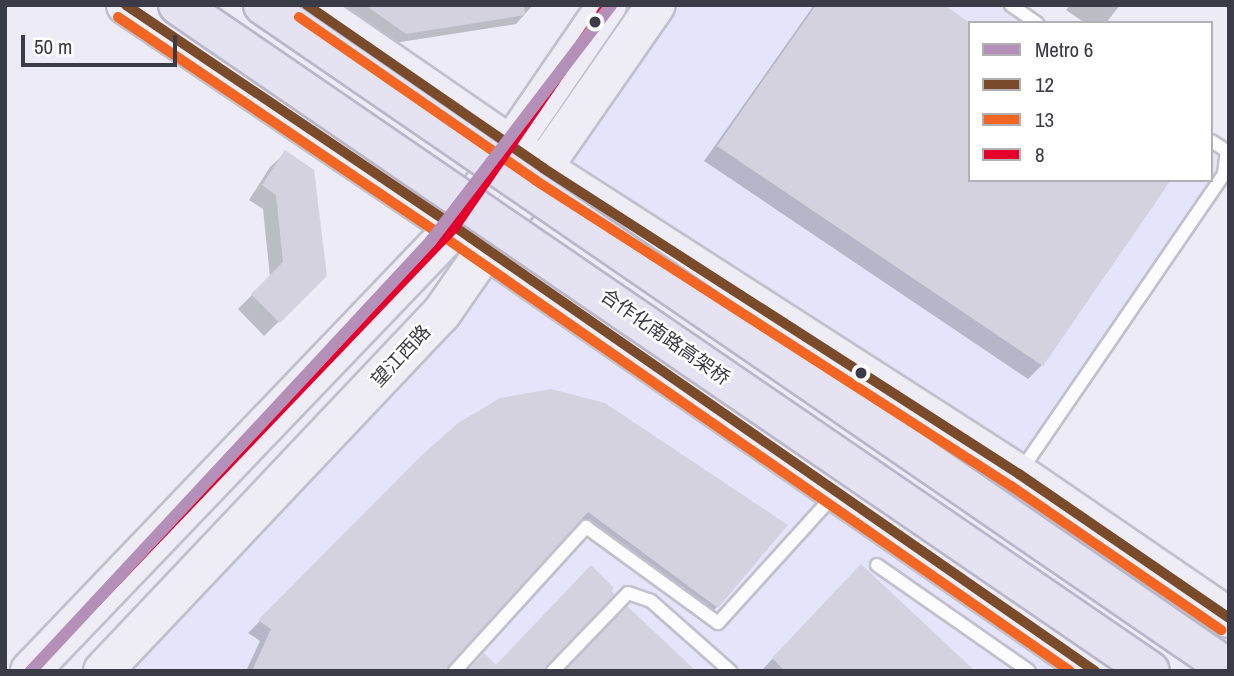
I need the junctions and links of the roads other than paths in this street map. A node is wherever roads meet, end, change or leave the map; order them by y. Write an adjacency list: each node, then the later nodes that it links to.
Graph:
1 (126, 5): 12 (main road)
2 (178, 5): 26 (highway, 合作化南路高架桥, bridge)
3 (263, 5): 18 (highway, bridge)
4 (307, 5): 10 (main road)
5 (607, 5): 10 (main road)
6 (656, 5): 11 (main road, 望江西路)
7 (1011, 5): 8 (lane)
8 (1034, 21)
9 (1213, 142): 14 (lane)
10 (511, 146): 11 (main road); 12 (main road)
11 (543, 168): 13 (main road, 望江西路); 14 (main road)
12 (455, 227): 13 (main road); 19 (main road)
13 (486, 249): 15 (main road); 20 (main road, 望江西路)
14 (1019, 474): 17 (main road)
15 (836, 492): 21 (lane); 25 (main road)
16 (877, 565): 24 (lane)
17 (1229, 618)
18 (1229, 669)
19 (30, 671)
20 (103, 671)
21 (456, 671)
22 (554, 671): 23 (lane)
23 (730, 671)
24 (1029, 671)
25 (1095, 671)
26 (1150, 671)

